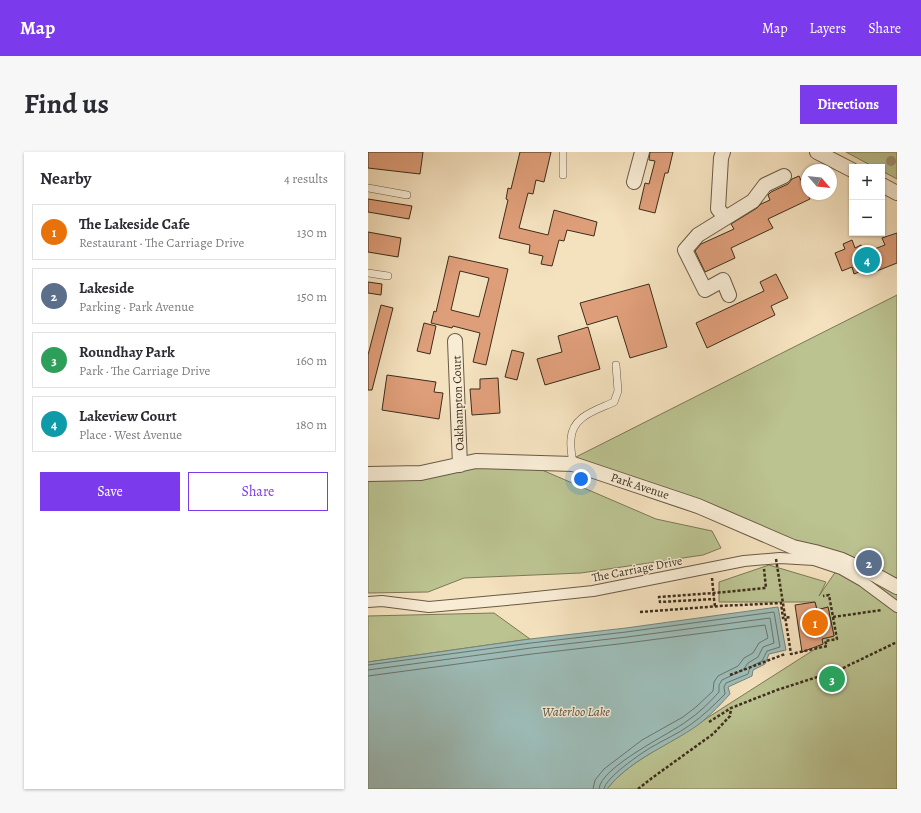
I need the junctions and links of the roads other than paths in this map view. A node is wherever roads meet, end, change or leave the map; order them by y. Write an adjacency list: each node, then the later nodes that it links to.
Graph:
1 (563, 152): 6 (lane)
2 (642, 152): 8 (street)
3 (724, 152): 13 (street)
4 (817, 152): 5 (street)
5 (849, 168)
6 (563, 174)
7 (784, 176): 13 (street)
8 (634, 182)
9 (885, 187): 11 (street)
10 (368, 188): 12 (lane)
11 (897, 193)
12 (407, 195)
13 (725, 217): 16 (street)
14 (368, 273): 15 (lane)
15 (388, 276)
16 (729, 295)
17 (455, 341): 20 (street, Oakhampton Court)
18 (616, 365): 19 (lane)
19 (573, 464): 20 (street, Park Avenue); 22 (street, Park Avenue)
20 (460, 465): 21 (street, Park Avenue)
21 (368, 474)
22 (897, 587)
23 (368, 602): 24 (street, The Carriage Drive)
24 (897, 607)

